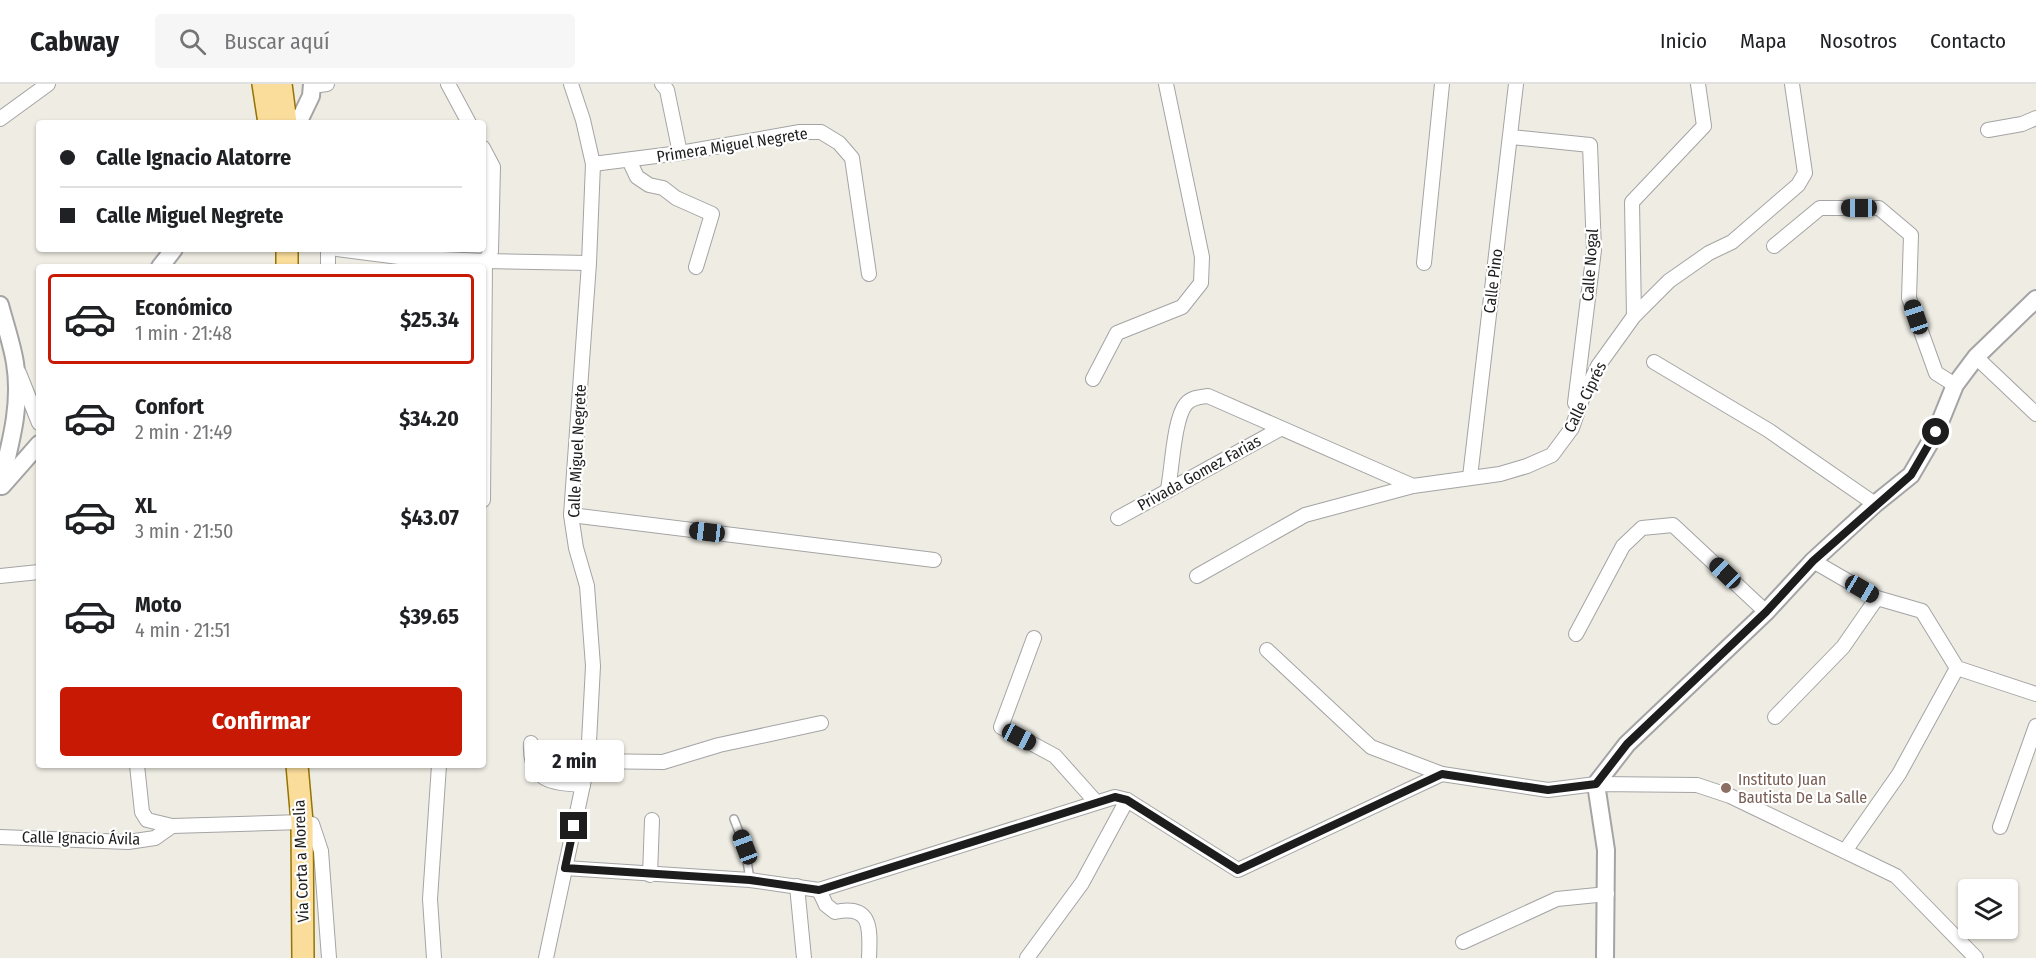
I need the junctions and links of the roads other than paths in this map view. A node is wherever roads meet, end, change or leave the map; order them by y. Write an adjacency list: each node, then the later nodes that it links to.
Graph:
1 (48, 84): 14 (street)
2 (263, 84): 15 (main road)
3 (281, 84): 16 (main road)
4 (448, 84): 18 (street)
5 (571, 84): 24 (street, Calle Miguel Negrete)
6 (662, 84): 21 (street)
7 (1166, 84): 43 (street)
8 (1442, 84): 32 (street)
9 (1516, 84): 20 (street, Calle Pino)
10 (1698, 84): 39 (street)
11 (1792, 84): 39 (street, Calle Ciprés)
12 (317, 85): 17 (street)
13 (2036, 117): 19 (street)
14 (0, 119)
15 (269, 120)
16 (286, 120)
17 (299, 120)
18 (467, 120)
19 (1988, 130)
20 (1511, 137): 47 (street, Calle Nogal); 50 (street, Calle Pino)
21 (680, 153): 23 (street, Primera Miguel Negrete); 36 (street, Primera Miguel Negrete)
22 (486, 154): 29 (street)
23 (629, 160): 24 (street, Primera Miguel Negrete); 35 (street)
24 (593, 164): 31 (street, Calle Miguel Negrete)
25 (1774, 246): 44 (street)
26 (172, 252): 33 (street)
27 (384, 252): 28 (street)
28 (399, 253): 30 (street)
29 (485, 261): 30 (street); 31 (street); 34 (street)
30 (431, 262)
31 (589, 262): 55 (street, Calle Miguel Negrete)
32 (1424, 263)
33 (162, 264)
34 (485, 264)
35 (696, 267)
36 (869, 274)
37 (2036, 299): 40 (street)
38 (0, 305): 42 (street)
39 (1634, 316): 47 (street, Calle Ciprés)
40 (1976, 357): 44 (street); 45 (street)
41 (1654, 362): 54 (street)
42 (15, 363): 46 (street); 52 (street)
43 (1093, 379)
44 (1955, 385): 54 (street)
45 (2036, 414)
46 (36, 416)
47 (1572, 428): 50 (street, Calle Ciprés)
48 (1280, 429): 51 (street); 53 (street, Privada Gomez Farias); 53 (street)
49 (36, 447): 52 (street)
50 (1470, 477): 51 (street, Calle Ciprés)
51 (1413, 486): 61 (street, Calle Ciprés)
52 (0, 487)
53 (1168, 489): 56 (street, Privada Gomez Farias)
54 (1875, 504): 58 (street)
55 (571, 515): 57 (street); 73 (street, Calle Miguel Negrete)
56 (1118, 518)
57 (934, 560)
58 (1813, 561): 62 (street); 63 (street)
59 (36, 572): 60 (street)
60 (0, 576)
61 (1197, 576)
62 (1878, 598): 67 (street); 69 (street)
63 (1766, 612): 64 (street); 78 (street)
64 (1576, 634)
65 (1034, 638): 81 (street)
66 (1267, 650): 77 (street)
67 (1957, 668): 68 (street); 88 (street)
68 (2036, 694)
69 (1775, 717)
70 (821, 723): 73 (street)
71 (2036, 726): 86 (street)
72 (531, 743): 79 (street)
73 (588, 761): 79 (street, Calle Miguel Negrete)
74 (137, 768): 85 (street)
75 (297, 768): 84 (main road, Via Corta a Morelia)
76 (440, 768): 100 (street)
77 (1442, 774): 78 (street); 80 (street)
78 (1596, 784): 88 (street); 94 (street)
79 (584, 785): 89 (street, Calle Miguel Negrete)
80 (1127, 800): 81 (street); 97 (street)
81 (1096, 802): 93 (street)
82 (734, 819): 91 (lane)
83 (652, 820): 90 (street)
84 (302, 822): 85 (street, Calle Ignacio Ávila); 98 (main road, Via Corta a Morelia); 99 (street)
85 (172, 826): 87 (street, Calle Ignacio Ávila)
86 (2000, 826)
87 (0, 837)
88 (1845, 851): 96 (street)
89 (565, 868): 90 (street); 101 (street, Calle Miguel Negrete)
90 (650, 875): 91 (street)
91 (750, 880): 92 (street)
92 (797, 886): 93 (street); 102 (street)
93 (819, 890): 103 (street)
94 (1607, 894): 95 (street); 104 (street)
95 (1463, 942)
96 (1969, 956)
97 (1029, 957)
98 (303, 958)
99 (329, 958)
100 (434, 958)
101 (546, 958)
102 (804, 958)
103 (869, 958)
104 (1605, 958)

